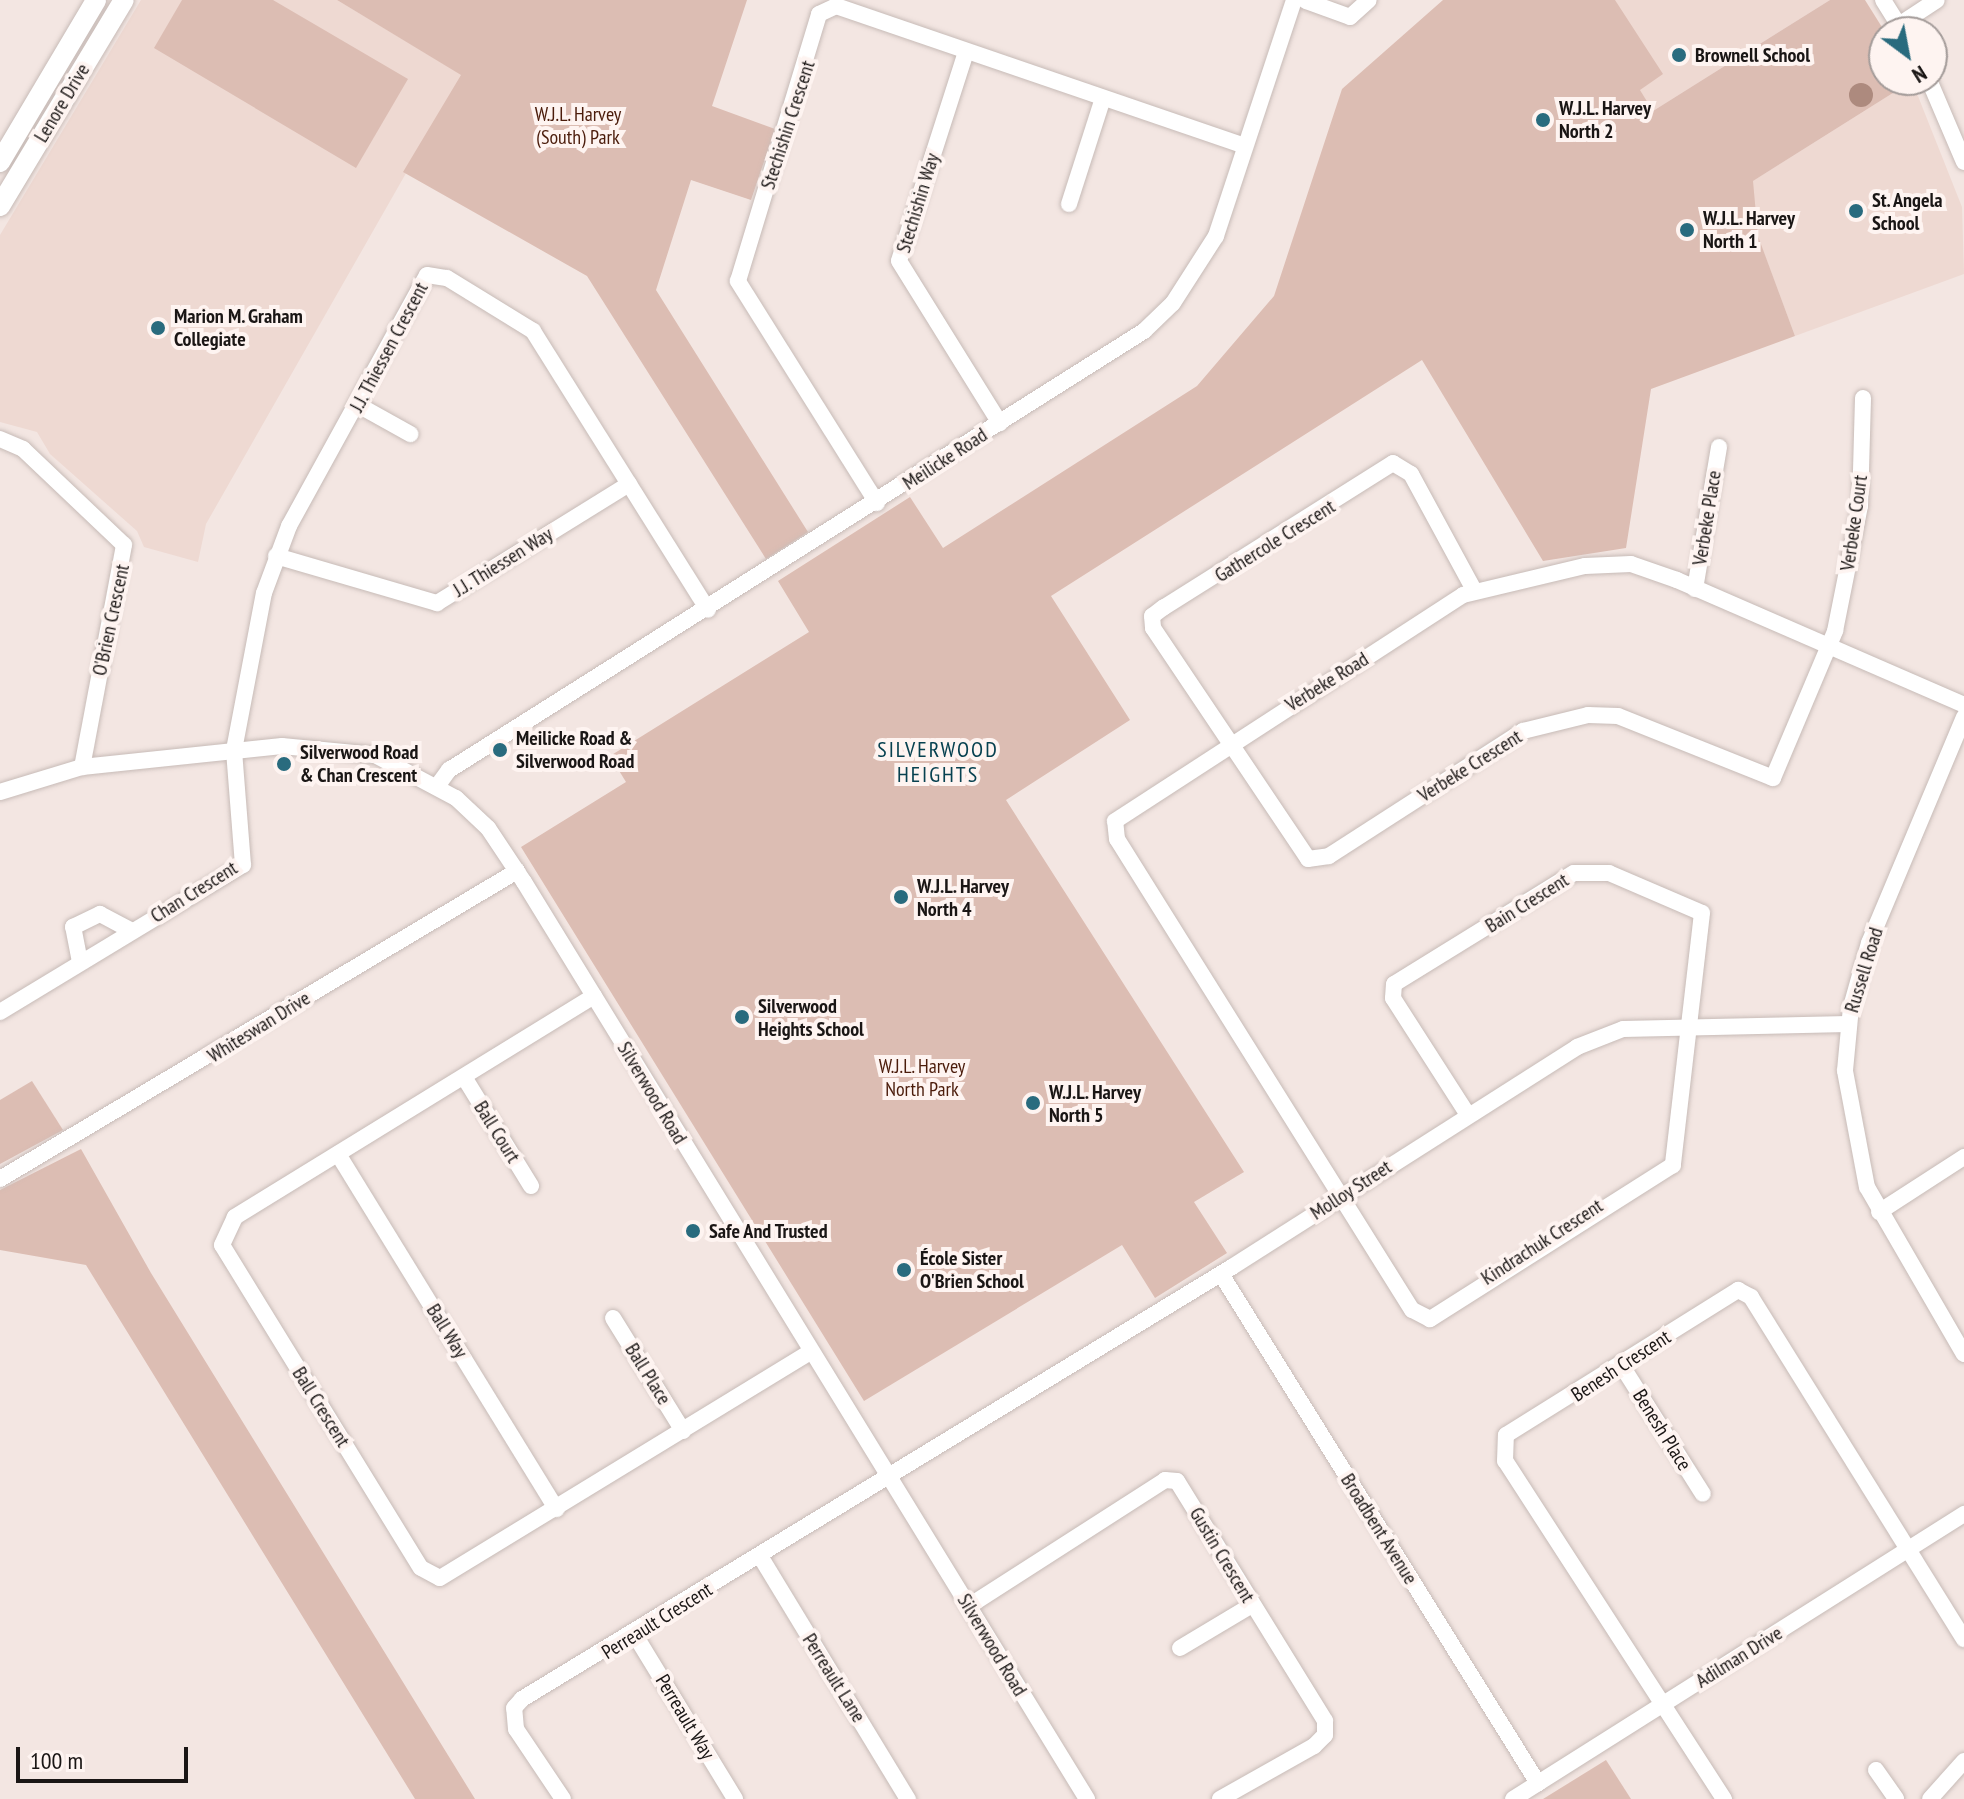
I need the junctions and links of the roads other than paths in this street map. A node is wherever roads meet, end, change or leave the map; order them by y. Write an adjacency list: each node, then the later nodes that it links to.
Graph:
1 (96, 0): 13 (main road, Lenore Drive)
2 (124, 0): 15 (main road, Lenore Drive)
3 (1294, 0): 11 (street, Meilicke Road)
4 (1369, 0): 6 (street)
5 (1937, 0): 7 (street)
6 (1306, 1)
7 (1916, 16)
8 (965, 55): 10 (street, Stechishin Crescent); 18 (street, Stechishin Way); 23 (street, Stechishin Crescent)
9 (1936, 96): 12 (street)
10 (1102, 101): 11 (street, Stechishin Crescent); 14 (street)
11 (1245, 146): 18 (street, Meilicke Road)
12 (1963, 158)
13 (0, 162)
14 (1069, 204)
15 (0, 206)
16 (1863, 398): 28 (street, Verbeke Court)
17 (358, 405): 19 (street); 22 (street, J.J. Thiessen Crescent); 24 (street, J.J. Thiessen Crescent)
18 (1000, 423): 23 (street, Meilicke Road)
19 (410, 434)
20 (0, 439): 33 (street, O'Brien Crescent)
21 (1719, 447): 25 (street, Verbeke Place)
22 (629, 484): 24 (street, J.J. Thiessen Way); 27 (street, J.J. Thiessen Crescent)
23 (877, 503): 27 (street, Meilicke Road)
24 (276, 556): 32 (street, J.J. Thiessen Crescent)
25 (1695, 589): 26 (street, Verbeke Road); 28 (street, Verbeke Road)
26 (1474, 590): 31 (street, Verbeke Road); 31 (street, Gathercole Crescent)
27 (708, 610): 34 (street, Meilicke Road)
28 (1829, 647): 29 (street, Verbeke Road); 31 (street, Verbeke Crescent)
29 (1964, 705)
30 (1964, 717): 41 (street, Russell Road)
31 (1230, 744): 49 (street, Verbeke Road)
32 (234, 750): 33 (street, Silverwood Road); 34 (street, Silverwood Road); 37 (street, Chan Crescent)
33 (82, 767): 35 (street, Silverwood Road)
34 (438, 785): 36 (street, Silverwood Road)
35 (0, 792)
36 (517, 871): 39 (street, Silverwood Road); 47 (street, Whiteswan Drive)
37 (132, 931): 38 (street, Chan Crescent); 38 (street, Chan Crescent)
38 (80, 962): 40 (street, Chan Crescent)
39 (594, 996): 43 (street, Ball Crescent); 53 (street, Silverwood Road)
40 (0, 1012)
41 (1848, 1024): 42 (street, Molloy Street); 50 (street, Russell Road)
42 (1691, 1027): 44 (street, Molloy Street); 44 (street, Bain Crescent); 49 (street, Kindrachuk Crescent)
43 (464, 1077): 45 (street, Ball Crescent); 48 (street, Ball Court)
44 (1468, 1115): 49 (street, Molloy Street)
45 (338, 1154): 59 (street, Ball Way); 59 (street, Ball Crescent)
46 (1964, 1157): 50 (street)
47 (0, 1179)
48 (531, 1186)
49 (1344, 1195): 51 (street, Molloy Street)
50 (1879, 1212): 54 (street, Russell Road)
51 (1221, 1274): 57 (street, Molloy Street); 71 (street, Broadbent Avenue)
52 (613, 1318): 56 (street, Ball Place)
53 (810, 1352): 56 (street, Ball Crescent); 57 (street, Silverwood Road)
54 (1964, 1354)
55 (1622, 1366): 58 (street, Benesh Place); 61 (street, Benesh Crescent); 68 (street, Benesh Crescent)
56 (683, 1431): 59 (street, Ball Crescent)
57 (890, 1478): 62 (street, Perreault Crescent); 64 (street, Silverwood Road)
58 (1703, 1494)
59 (556, 1509)
60 (1964, 1514): 61 (street, Adilman Drive)
61 (1908, 1550): 66 (street, Benesh Crescent); 68 (street, Adilman Drive)
62 (760, 1556): 65 (street, Perreault Crescent); 74 (street, Perreault Lane)
63 (1252, 1605): 64 (street, Gustin Crescent); 67 (street); 76 (street, Gustin Crescent)
64 (969, 1606): 75 (street, Silverwood Road)
65 (635, 1635): 72 (street, Perreault Crescent); 73 (street, Perreault Way)
66 (1964, 1639)
67 (1180, 1648)
68 (1665, 1704): 71 (street, Adilman Drive); 78 (street)
69 (1964, 1761): 80 (street)
70 (1876, 1770): 79 (street)
71 (1538, 1783): 77 (street, Adilman Drive)
72 (563, 1799)
73 (735, 1799)
74 (908, 1799)
75 (1087, 1799)
76 (1220, 1799)
77 (1513, 1799)
78 (1724, 1799)
79 (1896, 1799)
80 (1930, 1799)

